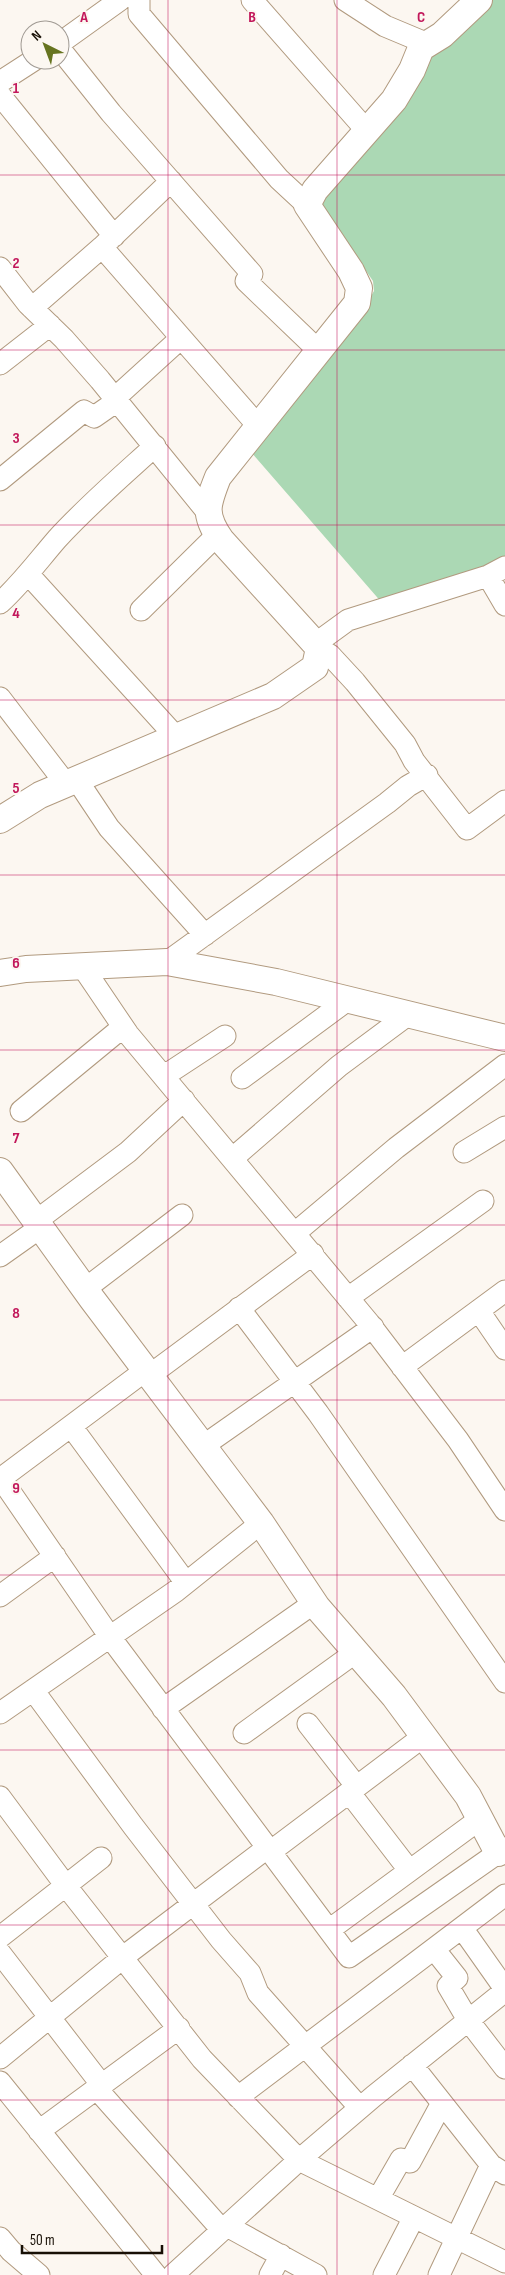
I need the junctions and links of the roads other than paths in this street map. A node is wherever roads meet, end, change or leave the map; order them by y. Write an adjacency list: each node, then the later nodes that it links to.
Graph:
1 (120, 0): 6 (street)
2 (139, 0): 14 (street)
3 (252, 0): 12 (street)
4 (345, 0): 7 (street)
5 (479, 0): 7 (street)
6 (70, 36)
7 (428, 44): 12 (street)
8 (70, 61): 13 (street)
9 (20, 69): 10 (street)
10 (0, 82)
11 (0, 95): 15 (street)
12 (367, 131): 14 (street)
13 (171, 181): 15 (street); 20 (street)
14 (307, 205): 20 (street)
15 (108, 242): 17 (street); 19 (street)
16 (0, 268): 17 (street)
17 (32, 308): 18 (street)
18 (50, 325): 21 (street); 22 (street)
19 (180, 338): 22 (street); 23 (street)
20 (319, 351): 23 (street)
21 (0, 364)
22 (116, 399): 24 (street); 25 (street)
23 (259, 427): 26 (street)
24 (155, 446): 26 (street); 28 (street)
25 (0, 480)
26 (213, 524): 31 (street); 32 (street)
27 (496, 572): 30 (street); 32 (street)
28 (28, 575): 29 (street); 34 (street)
29 (0, 603)
30 (505, 605)
31 (141, 610)
32 (317, 646): 34 (street); 35 (street)
33 (0, 698): 36 (street)
34 (177, 738): 36 (street)
35 (427, 775): 37 (street); 39 (street)
36 (72, 782): 38 (street); 39 (street)
37 (505, 801)
38 (0, 820)
39 (205, 935): 40 (street)
40 (168, 962): 41 (street); 43 (street)
41 (82, 966): 42 (street); 45 (street)
42 (7, 975)
43 (349, 1000): 44 (street); 50 (street)
44 (409, 1014): 47 (street); 55 (street)
45 (123, 1027): 49 (street); 52 (street)
46 (224, 1036): 49 (street)
47 (505, 1038)
48 (505, 1064): 60 (street)
49 (164, 1076): 51 (street)
50 (242, 1078)
51 (184, 1100): 55 (street); 59 (street)
52 (21, 1111)
53 (505, 1128): 54 (street)
54 (464, 1152)
55 (233, 1158): 60 (street)
56 (0, 1170): 59 (street)
57 (483, 1201): 65 (street)
58 (182, 1215): 63 (street)
59 (39, 1224): 62 (street); 63 (street)
60 (295, 1233): 61 (street)
61 (313, 1254): 65 (street); 66 (street)
62 (0, 1256)
63 (85, 1289): 71 (street)
64 (505, 1291): 67 (street)
65 (348, 1298): 68 (street)
66 (239, 1308): 71 (street); 72 (street)
67 (479, 1311): 69 (street); 70 (street)
68 (373, 1327): 70 (street); 72 (street)
69 (505, 1350)
70 (402, 1367): 76 (street)
71 (148, 1372): 73 (street); 74 (street)
72 (295, 1382): 74 (street); 84 (street)
73 (71, 1426): 75 (street); 79 (street)
74 (203, 1446): 77 (street)
75 (0, 1478): 78 (street)
76 (505, 1510)
77 (261, 1523): 79 (street); 81 (street)
78 (55, 1556): 80 (street); 82 (street)
79 (186, 1583): 82 (street)
80 (0, 1596)
81 (314, 1603): 83 (street); 86 (street)
82 (110, 1637): 85 (street); 86 (street)
83 (356, 1652): 89 (street); 90 (street)
84 (505, 1682)
85 (33, 1690): 87 (street); 100 (street)
86 (164, 1709): 94 (street)
87 (0, 1713)
88 (308, 1724): 91 (street)
89 (244, 1734)
90 (424, 1736): 91 (street); 93 (street)
91 (353, 1789): 94 (street); 97 (street)
92 (0, 1797): 98 (street)
93 (480, 1818): 95 (street); 97 (street)
94 (268, 1850): 100 (street); 102 (street)
95 (503, 1854): 102 (street)
96 (101, 1858): 98 (street)
97 (409, 1870): 102 (street)
98 (66, 1886): 103 (street); 106 (street)
99 (505, 1896): 101 (street)
100 (194, 1904): 106 (street); 111 (street)
101 (462, 1928): 104 (street); 107 (street)
102 (329, 1930)
103 (0, 1937)
104 (434, 1949): 109 (street); 111 (street)
105 (0, 1953): 108 (street)
106 (123, 1958): 108 (street); 110 (street)
107 (505, 1990): 109 (street)
108 (49, 2018): 112 (street); 116 (street)
109 (468, 2020): 113 (street); 114 (street)
110 (178, 2028): 116 (street); 117 (street)
111 (305, 2046): 117 (street); 119 (street)
112 (0, 2058)
113 (412, 2065): 118 (street); 119 (street)
114 (505, 2068)
115 (0, 2082): 120 (street)
116 (99, 2086): 120 (street); 125 (street)
117 (238, 2096): 121 (street)
118 (442, 2103): 122 (street); 123 (street)
119 (360, 2108): 121 (street)
120 (39, 2130): 131 (street)
121 (298, 2160): 123 (street); 125 (street)
122 (498, 2170): 126 (street)
123 (378, 2199): 124 (street)
124 (414, 2216): 126 (street); 135 (street)
125 (225, 2228): 128 (street); 132 (street)
126 (457, 2237): 129 (street); 136 (street)
127 (0, 2238): 130 (street)
128 (281, 2255): 133 (street); 134 (street)
129 (505, 2262)
130 (39, 2275)
131 (156, 2275)
132 (173, 2275)
133 (270, 2275)
134 (316, 2275)
135 (384, 2275)
136 (438, 2275)

